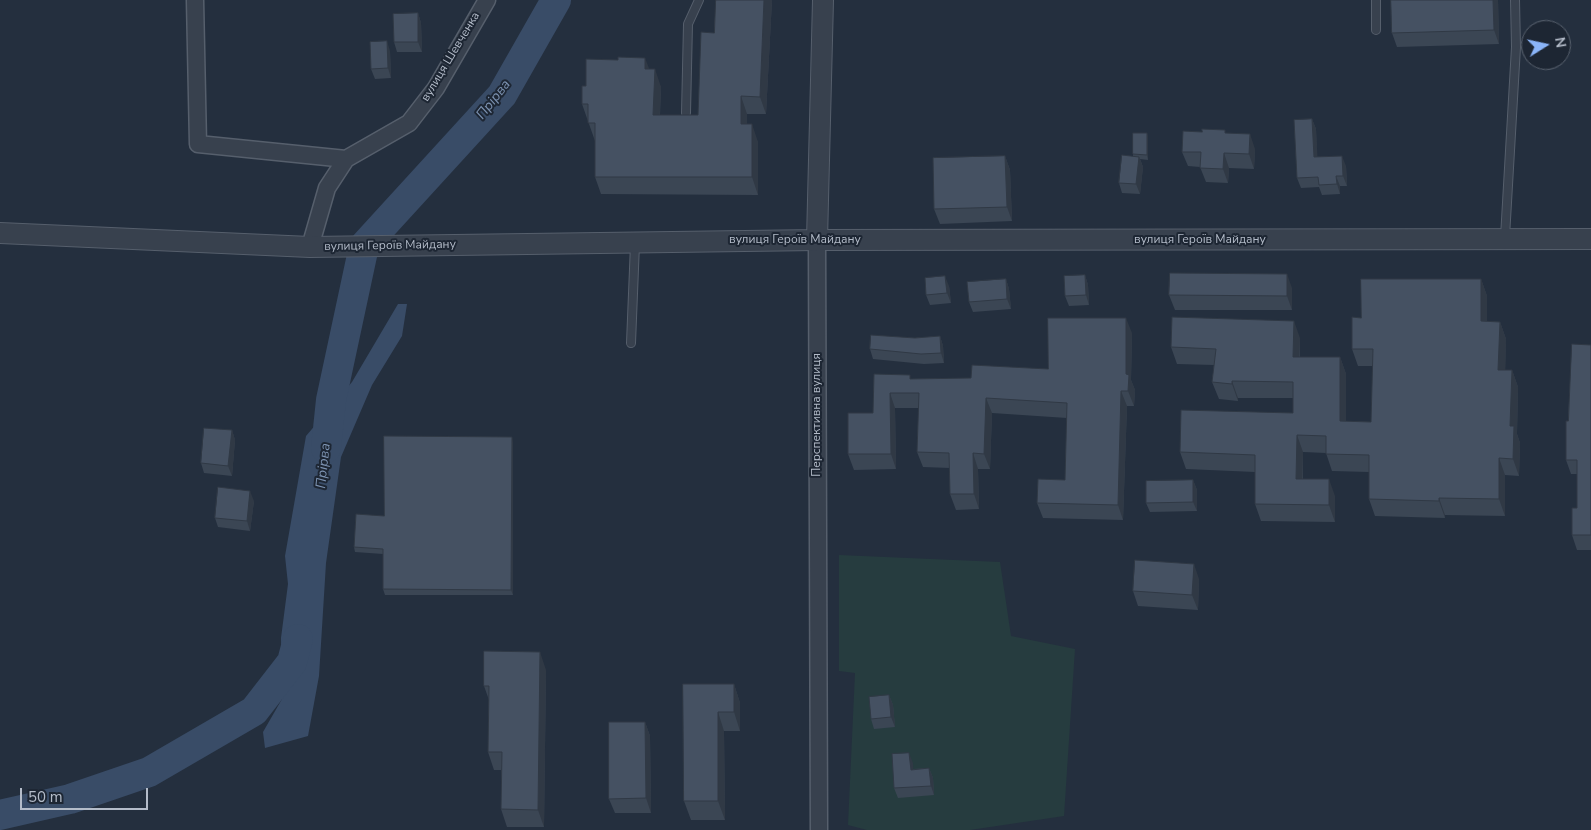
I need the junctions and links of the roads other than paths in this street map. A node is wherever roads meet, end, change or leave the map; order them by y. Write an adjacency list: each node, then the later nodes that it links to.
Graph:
1 (195, 0): 9 (street)
2 (487, 0): 9 (street, вулиця Шевченка)
3 (700, 0): 8 (lane)
4 (823, 0): 13 (street, Перспективна вулиця)
5 (1376, 0): 7 (lane)
6 (1515, 0): 11 (lane)
7 (1376, 30)
8 (686, 113)
9 (346, 159): 15 (street, вулиця Шевченка)
10 (0, 233): 15 (street, вулиця Героїв Майдану)
11 (1504, 239): 12 (street, вулиця Героїв Майдану); 13 (street, вулиця Героїв Майдану)
12 (1591, 239)
13 (816, 240): 14 (street, вулиця Героїв Майдану); 17 (street, Перспективна вулиця)
14 (635, 242): 15 (street, вулиця Героїв Майдану); 16 (lane)
15 (310, 247)
16 (631, 343)
17 (819, 830)

